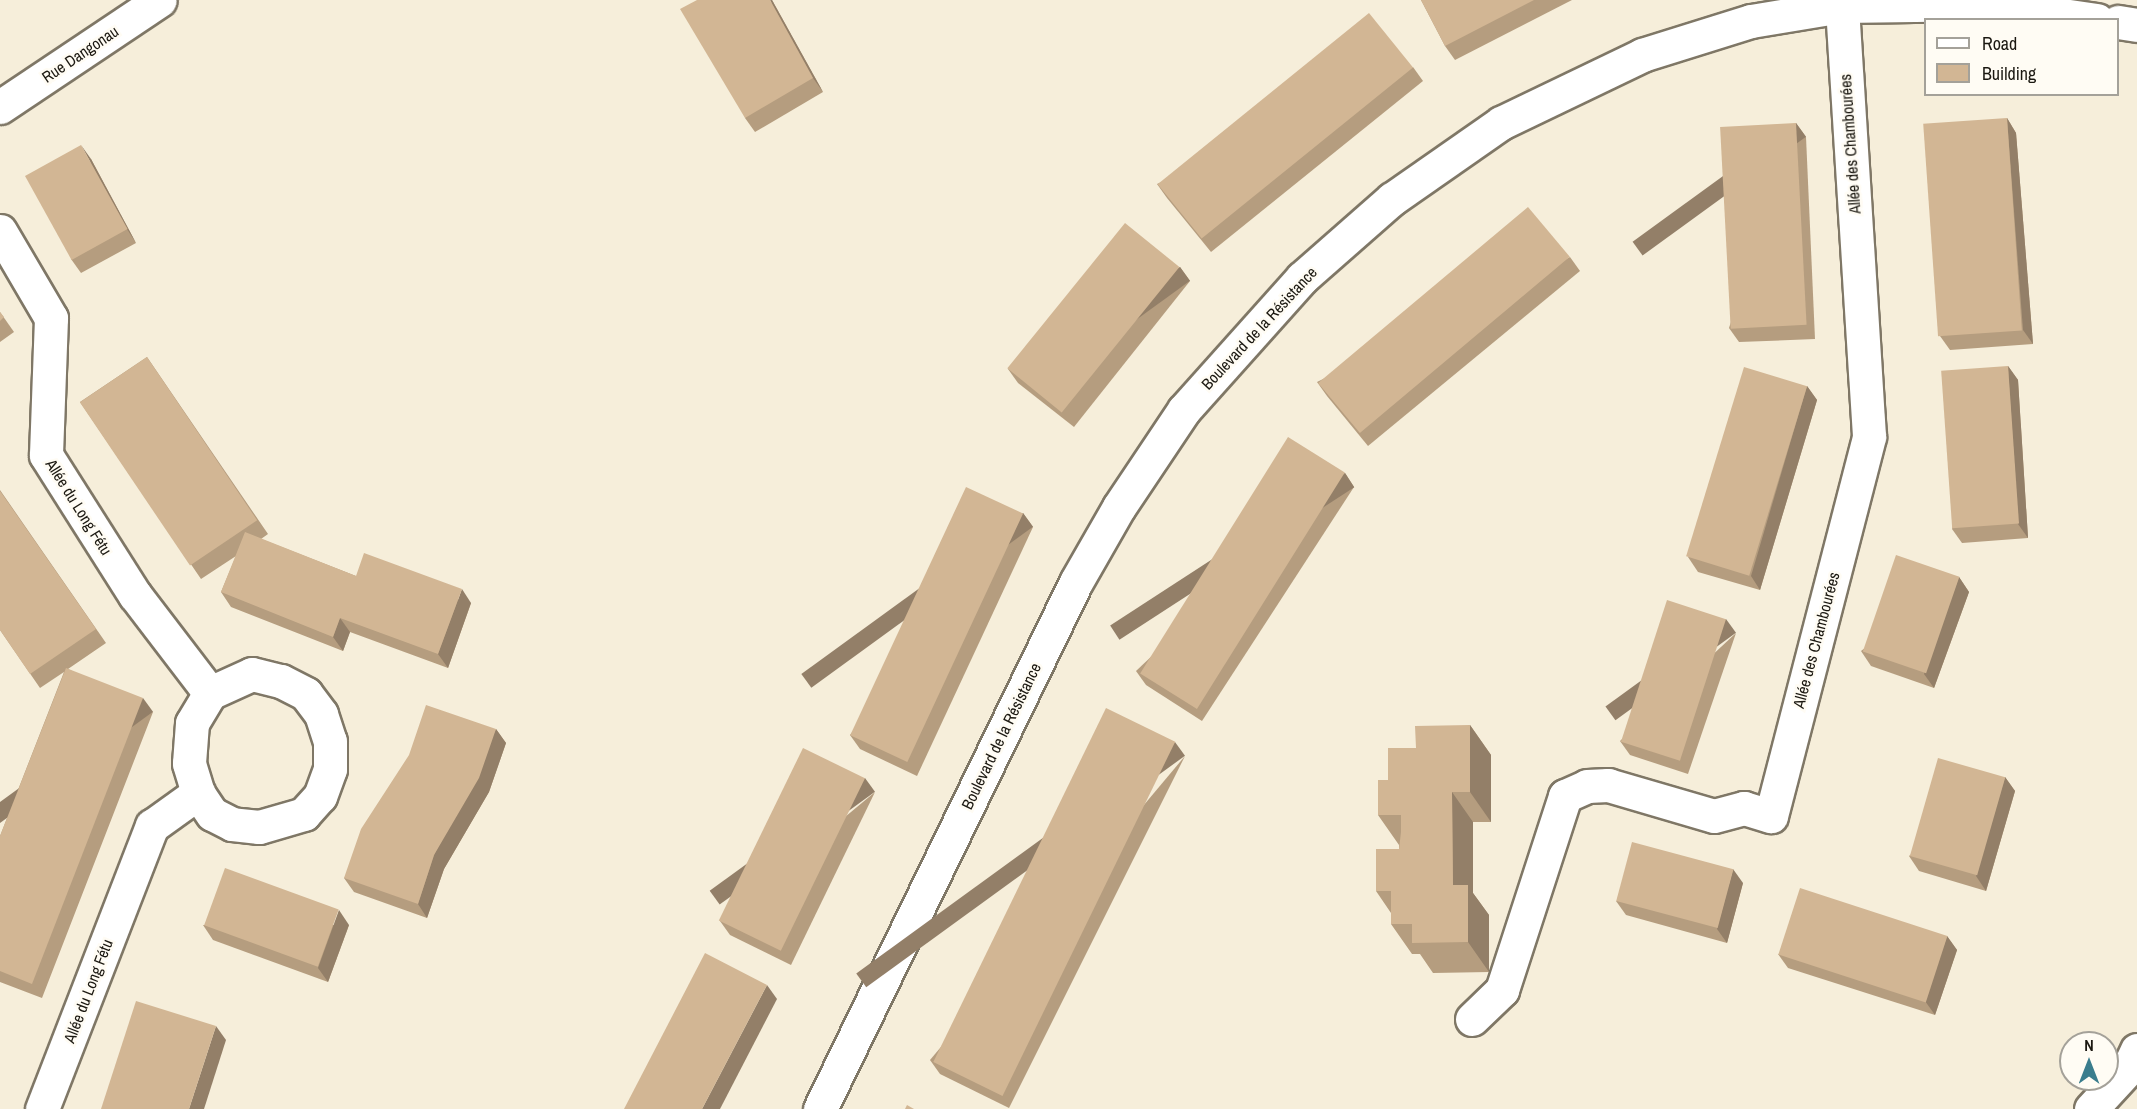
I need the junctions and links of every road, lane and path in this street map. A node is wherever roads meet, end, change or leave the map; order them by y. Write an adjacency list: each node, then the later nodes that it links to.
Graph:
1 (159, 0): 6 (street, Rue Dangonau)
2 (1842, 6): 3 (street, Boulevard de la Résistance); 10 (street, Allée des Chambourées); 13 (street, Boulevard de la Résistance)
3 (2083, 18)
4 (2119, 22): 5 (street)
5 (2137, 25)
6 (0, 107)
7 (0, 231): 8 (street, Allée du Long Fétu)
8 (210, 693): 9 (street); 9 (street)
9 (198, 793): 12 (street, Allée du Long Fétu)
10 (1472, 1019)
11 (2137, 1050): 14 (street)
12 (42, 1109)
13 (820, 1109)
14 (2091, 1109)

